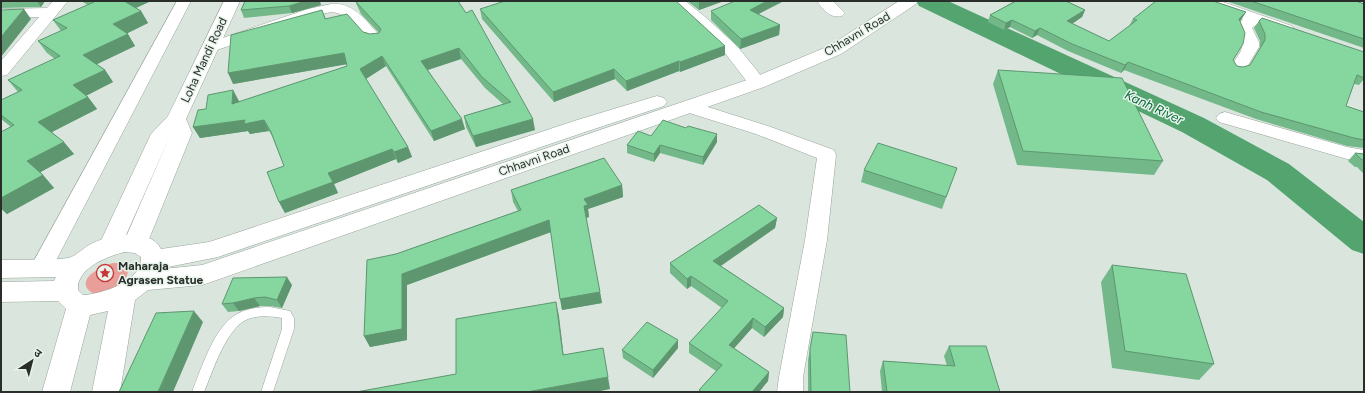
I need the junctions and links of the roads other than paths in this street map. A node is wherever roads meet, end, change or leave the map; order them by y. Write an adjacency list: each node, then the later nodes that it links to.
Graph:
1 (184, 1): 25 (street)
2 (232, 1): 14 (main road, Loha Mandi Road)
3 (676, 1): 17 (street)
4 (824, 1): 11 (street)
5 (910, 1): 8 (main road, Chhavni Road)
6 (1217, 2): 10 (street)
7 (56, 6): 9 (street); 16 (street)
8 (881, 10): 11 (main road, Chhavni Road)
9 (1, 14)
10 (1254, 18): 12 (street); 15 (street)
11 (843, 28): 17 (main road, Chhavni Road)
12 (1298, 32)
13 (375, 40): 14 (street)
14 (211, 47): 20 (main road, Loha Mandi Road)
15 (1238, 68)
16 (1, 71)
17 (753, 77): 18 (main road, Chhavni Road); 27 (main road, Chhavni Road)
18 (689, 107): 27 (main road, Chhavni Road); 34 (street)
19 (1225, 118): 21 (street)
20 (176, 120): 22 (main road); 23 (main road)
21 (1364, 156)
22 (135, 244): 23 (main road); 27 (main road)
23 (110, 247): 24 (main road)
24 (75, 267): 25 (main road); 29 (main road)
25 (41, 268): 26 (main road)
26 (1, 269)
27 (139, 279): 29 (main road); 31 (main road)
28 (1, 292): 29 (main road)
29 (72, 297): 30 (main road)
30 (56, 392)
31 (106, 392)
32 (198, 392): 33 (lane)
33 (267, 392)
34 (790, 392)

